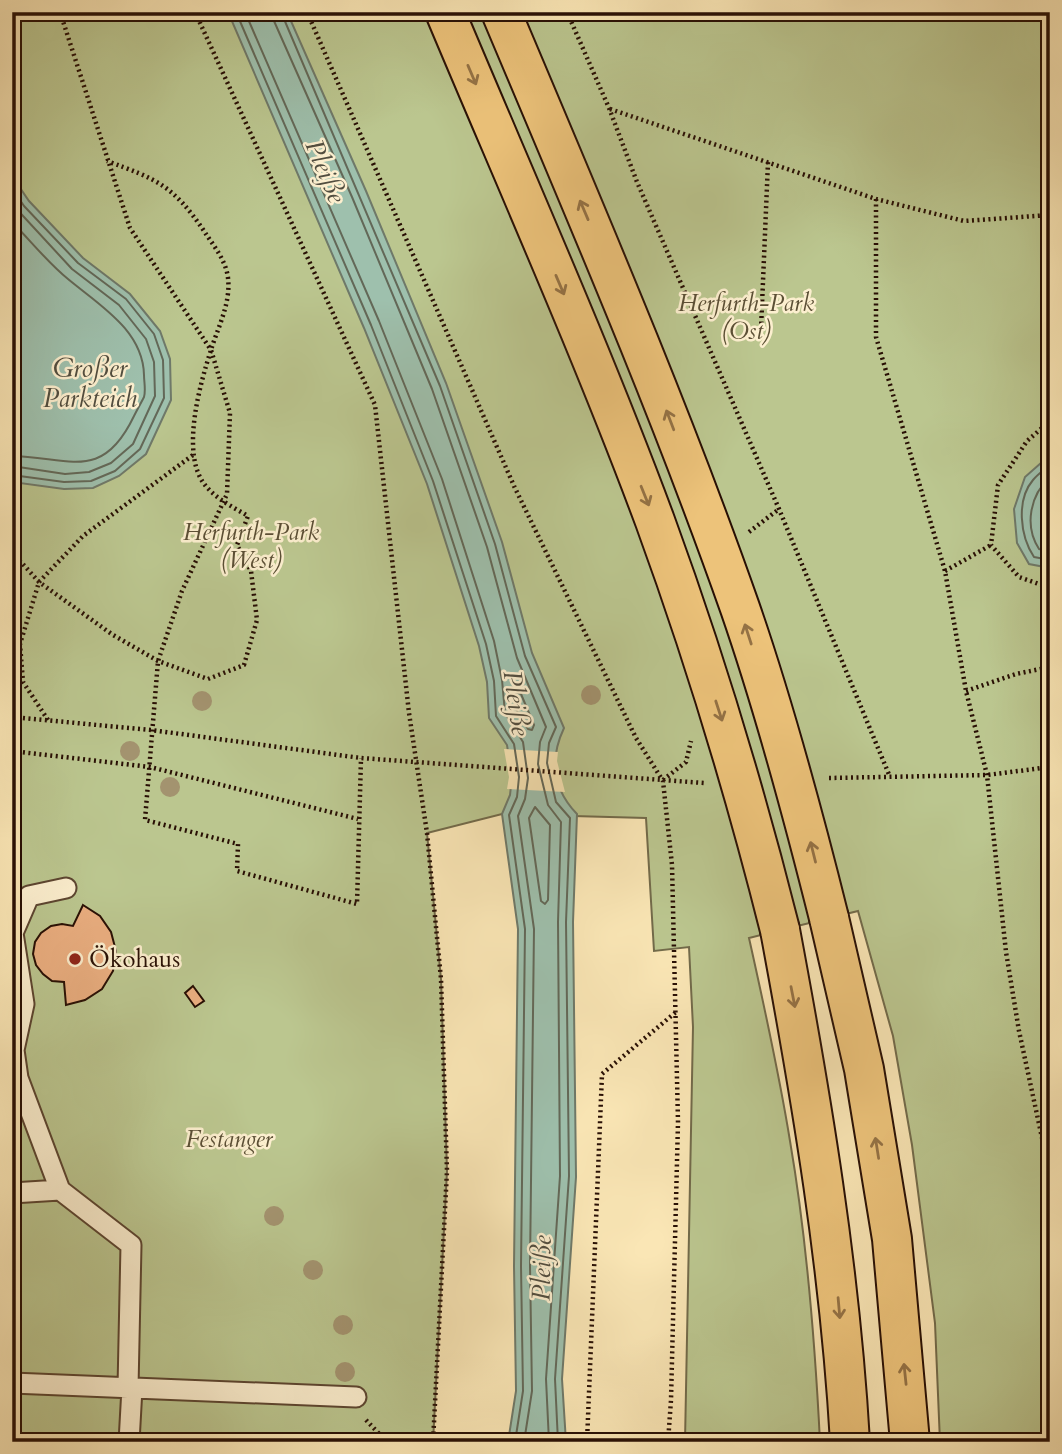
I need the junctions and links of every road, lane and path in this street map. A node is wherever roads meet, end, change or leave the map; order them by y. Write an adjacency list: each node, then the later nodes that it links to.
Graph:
1 (60, 12): 8 (path)
2 (195, 12): 31 (path)
3 (307, 12): 36 (path)
4 (445, 12): 50 (highway, one-way to 50, bridge)
5 (501, 12): 51 (highway, one-way to 5, bridge)
6 (567, 12): 7 (path)
7 (609, 108): 9 (path); 34 (path)
8 (107, 161): 13 (path); 13 (path)
9 (768, 162): 10 (path); 12 (path)
10 (876, 199): 11 (path); 19 (path)
11 (1050, 215)
12 (761, 328)
13 (211, 350): 15 (path); 16 (path)
14 (1050, 421): 17 (path)
15 (193, 455): 16 (path); 20 (path)
16 (224, 502): 22 (path); 22 (path)
17 (991, 545): 19 (path); 21 (path)
18 (12, 551): 20 (path)
19 (945, 571): 24 (path)
20 (39, 582): 22 (path); 26 (path)
21 (1050, 588)
22 (158, 661): 27 (path)
23 (1050, 667): 24 (path)
24 (966, 691): 34 (path)
25 (12, 717): 26 (path)
26 (48, 720): 27 (path)
27 (151, 730): 30 (path); 32 (path)
28 (692, 736): 36 (path)
29 (12, 751): 32 (path)
30 (361, 758): 31 (path); 37 (path)
31 (418, 762): 35 (path); 47 (path)
32 (149, 767): 37 (path); 37 (path)
33 (1050, 767): 34 (path)
34 (987, 775): 40 (path)
35 (630, 777)
36 (663, 781): 39 (path)
37 (358, 819)
38 (66, 888): 41 (lane)
39 (676, 1012): 48 (path); 49 (path)
40 (1050, 1175)
41 (60, 1191): 42 (lane); 44 (lane)
42 (12, 1193)
43 (12, 1383): 44 (lane)
44 (130, 1388): 45 (lane); 46 (lane)
45 (356, 1397)
46 (130, 1442)
47 (433, 1442)
48 (587, 1442)
49 (668, 1442)
50 (850, 1442)
51 (910, 1442)

